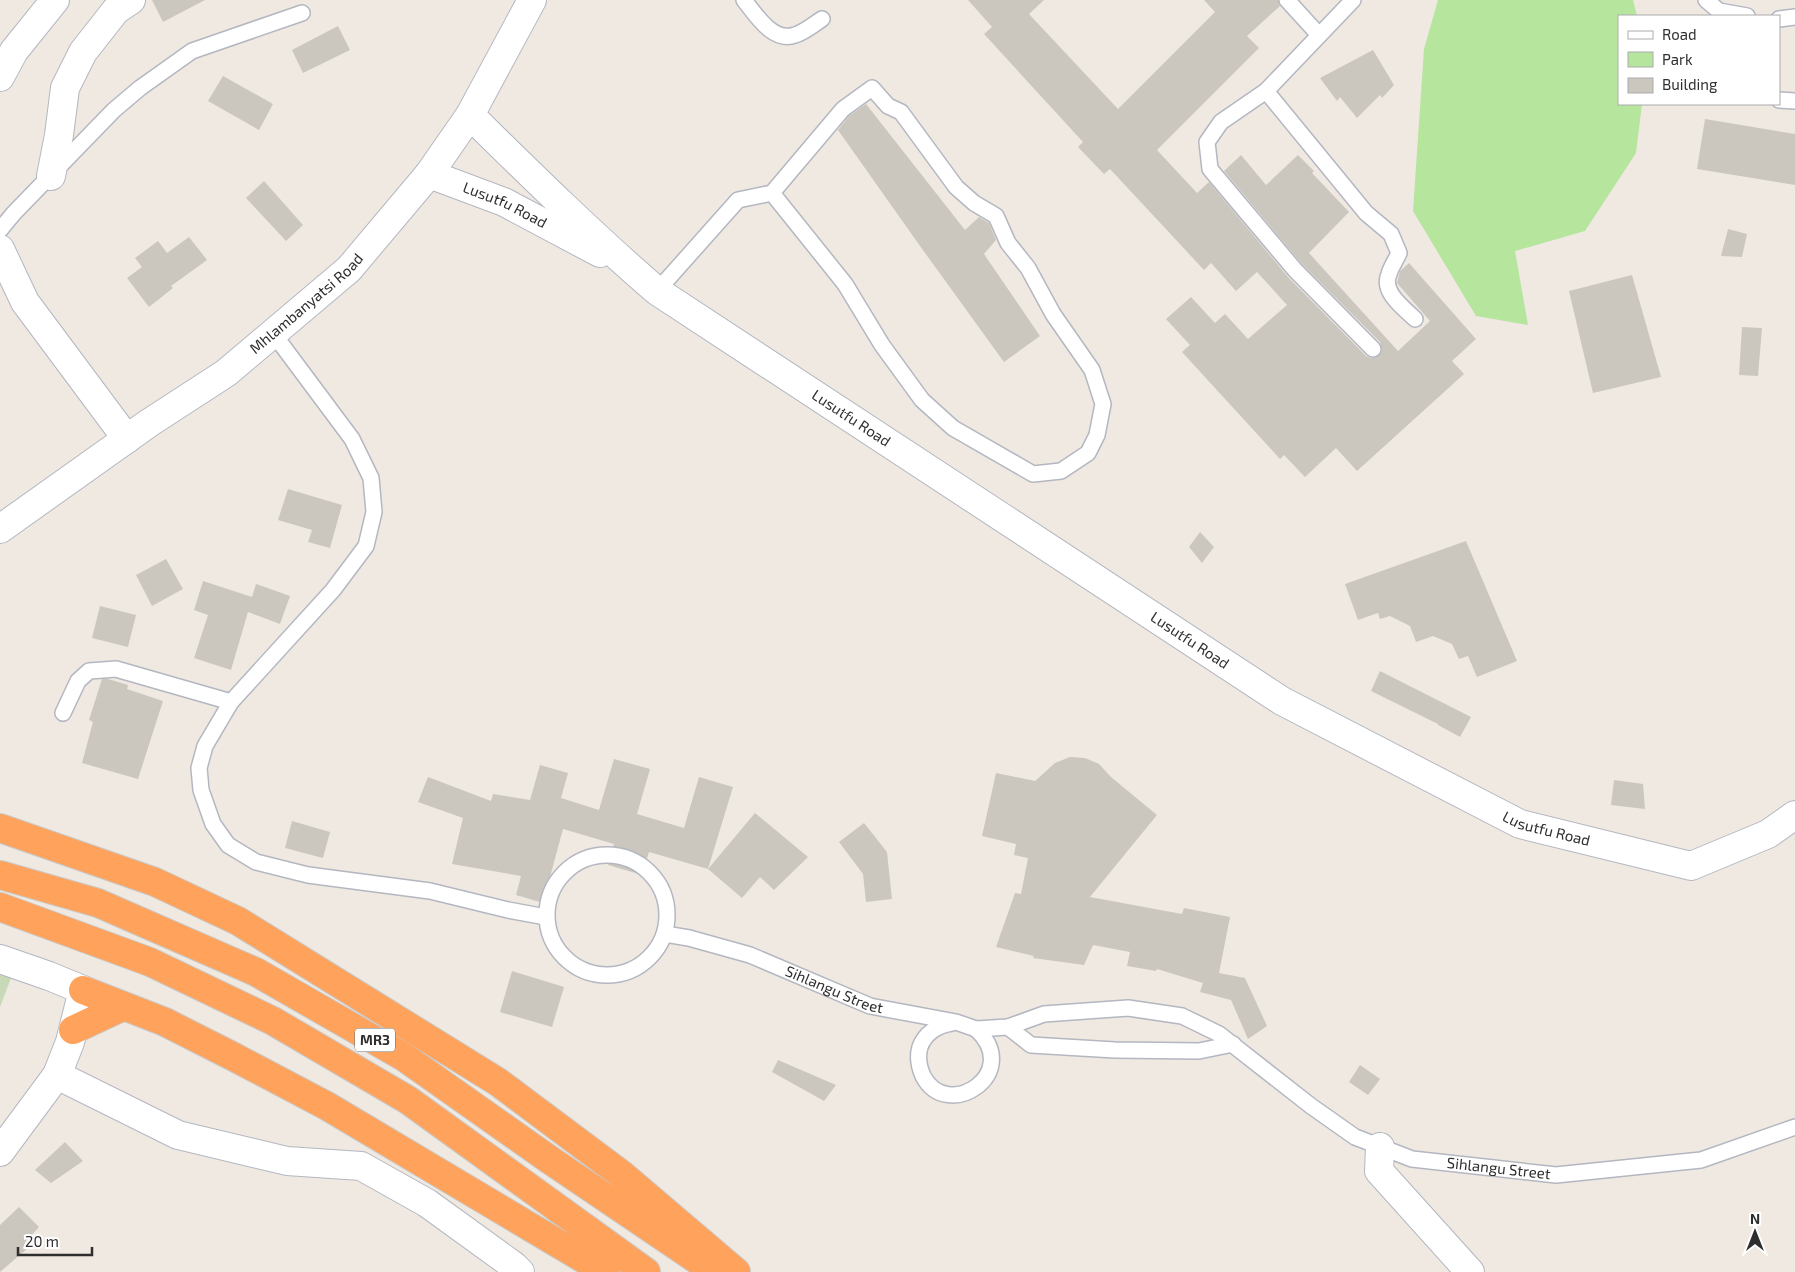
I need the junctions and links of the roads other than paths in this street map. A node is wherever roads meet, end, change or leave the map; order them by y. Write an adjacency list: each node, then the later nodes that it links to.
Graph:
1 (55, 0): 14 (street)
2 (131, 0): 20 (street)
3 (532, 0): 18 (street, Mhlambanyatsi Road)
4 (744, 0): 11 (lane)
5 (1287, 0): 13 (lane)
6 (1353, 0): 13 (lane)
7 (1706, 0): 9 (lane)
8 (302, 13): 20 (lane)
9 (1741, 15)
10 (1795, 17): 12 (lane)
11 (822, 19)
12 (1780, 19)
13 (1320, 34): 15 (lane)
14 (0, 77)
15 (1266, 91): 26 (lane); 28 (lane)
16 (1780, 100): 17 (lane)
17 (1795, 101)
18 (470, 115): 19 (street, Mhlambanyatsi Road); 24 (street, Lusutfu Road)
19 (429, 174): 24 (street, Lusutfu Road); 27 (street, Mhlambanyatsi Road)
20 (50, 176): 22 (lane)
21 (772, 193): 21 (lane); 25 (lane)
22 (0, 230)
23 (0, 249): 29 (street)
24 (632, 270): 25 (street, Lusutfu Road)
25 (658, 291): 33 (street, Lusutfu Road)
26 (1415, 319)
27 (273, 333): 29 (street, Mhlambanyatsi Road); 31 (lane)
28 (1373, 349)
29 (127, 439): 30 (street, Mhlambanyatsi Road)
30 (0, 528)
31 (231, 702): 32 (lane); 37 (lane)
32 (64, 714)
33 (1795, 815)
34 (0, 828): 55 (highway)
35 (0, 875): 54 (highway, MR3)
36 (0, 907): 53 (highway, MR3)
37 (546, 917): 38 (lane); 38 (lane)
38 (664, 934): 42 (lane, Sihlangu Street)
39 (0, 959): 40 (street)
40 (83, 990): 41 (highway); 45 (street)
41 (122, 1007): 45 (highway); 52 (highway)
42 (956, 1022): 44 (lane, Sihlangu Street); 44 (lane)
43 (1008, 1027): 44 (lane, Sihlangu Street); 46 (lane); 46 (lane, Sihlangu Street)
44 (976, 1028)
45 (73, 1030): 47 (street)
46 (1233, 1044): 49 (lane, Sihlangu Street)
47 (57, 1075): 50 (street); 51 (street)
48 (1795, 1127): 49 (lane, Sihlangu Street)
49 (1380, 1147): 56 (street)
50 (0, 1152)
51 (520, 1272)
52 (606, 1272)
53 (646, 1272)
54 (714, 1272)
55 (736, 1272)
56 (1470, 1272)

